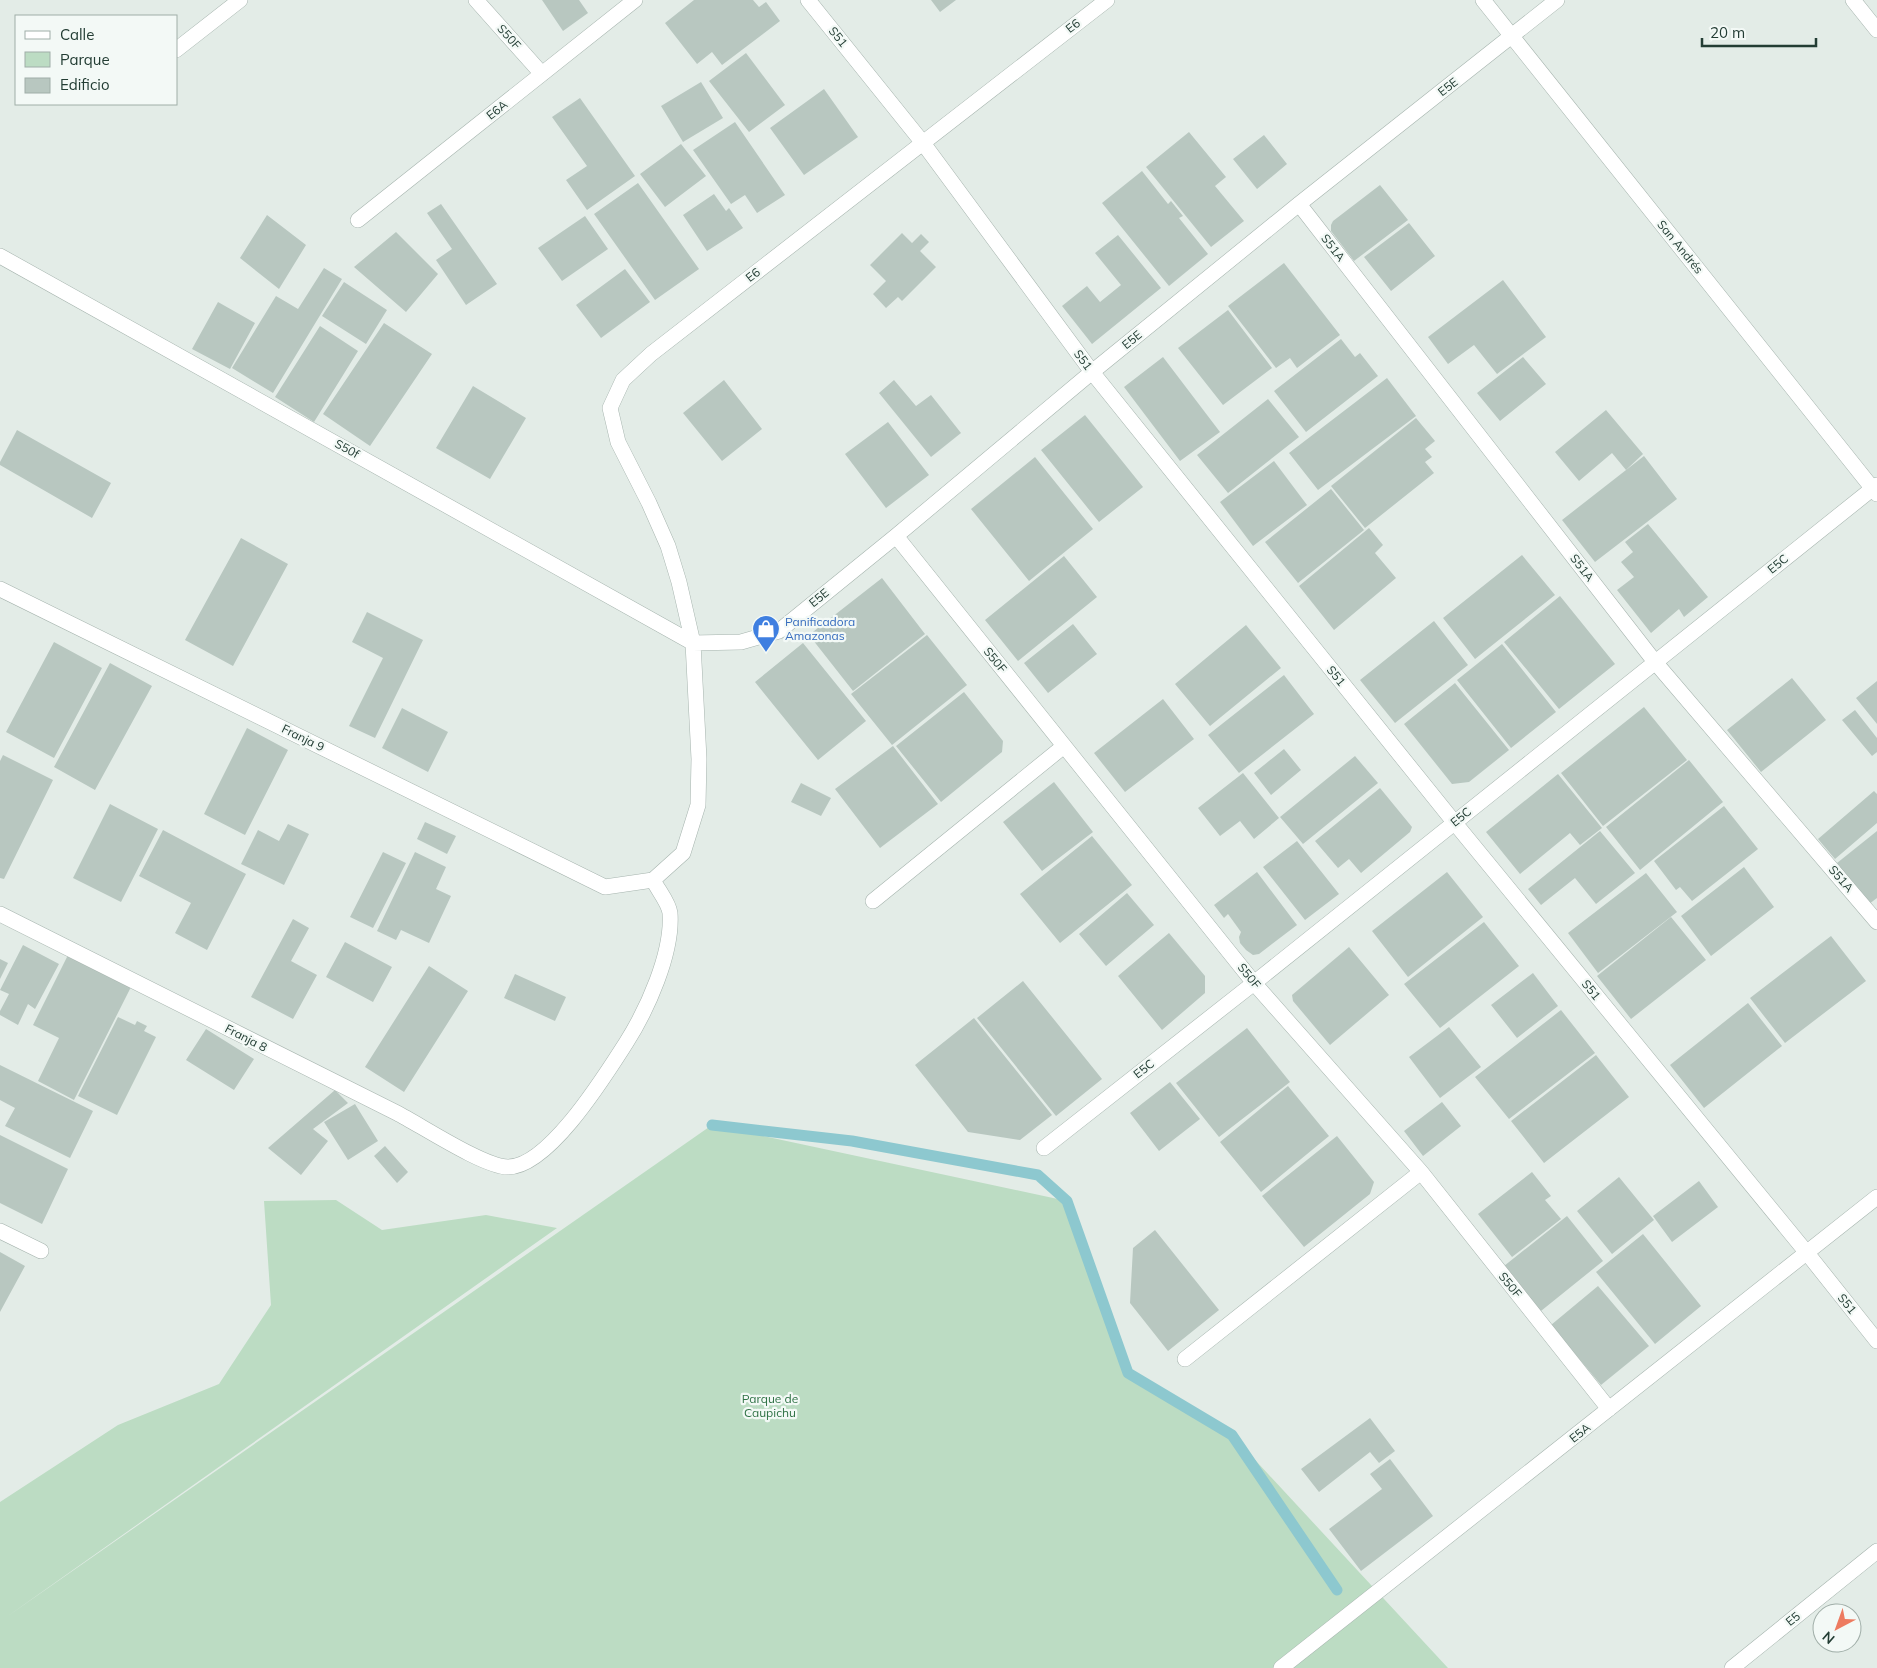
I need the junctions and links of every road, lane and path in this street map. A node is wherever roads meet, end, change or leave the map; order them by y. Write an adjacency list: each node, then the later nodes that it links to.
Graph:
1 (240, 0): 11 (street)
2 (476, 0): 12 (street, S50F)
3 (636, 0): 12 (street, E6A)
4 (808, 0): 13 (street, S51)
5 (1107, 0): 13 (street, E6)
6 (1483, 0): 10 (street, San Andrés)
7 (1557, 0): 10 (street, E5E)
8 (1853, 0): 9 (street)
9 (1877, 30)
10 (1512, 36): 14 (street, E5E); 18 (street, San Andrés)
11 (178, 48)
12 (542, 74): 15 (street, E6A)
13 (922, 143): 17 (street, S51); 21 (street, E6)
14 (1299, 204): 17 (street, E5E); 22 (street, S51A)
15 (358, 220)
16 (0, 256): 21 (street, S50f)
17 (1092, 372): 19 (street, E5E); 24 (street, S51)
18 (1876, 489): 22 (street, E5C)
19 (896, 536): 21 (street, E5E); 23 (street, S50F)
20 (0, 589): 25 (street, Franja 9)
21 (693, 642): 25 (street, E6)
22 (1654, 662): 24 (street, E5C); 28 (street, S51A)
23 (1064, 746): 26 (street); 29 (street, S50F)
24 (1454, 822): 29 (street, E5C); 35 (street, S51)
25 (654, 880): 27 (street, Franja 8)
26 (873, 901)
27 (0, 914)
28 (1877, 922)
29 (1254, 983): 30 (street, E5C); 31 (street, S50F)
30 (1044, 1148)
31 (1421, 1172): 37 (street); 38 (street, S50F)
32 (1877, 1197): 35 (street, E5A)
33 (0, 1231): 34 (street)
34 (41, 1251)
35 (1806, 1253): 36 (street, S51); 38 (street, E5A)
36 (1877, 1341)
37 (1185, 1359)
38 (1609, 1409): 40 (street, E5A)
39 (1877, 1550): 41 (street, E5)
40 (1281, 1668)
41 (1732, 1668)

